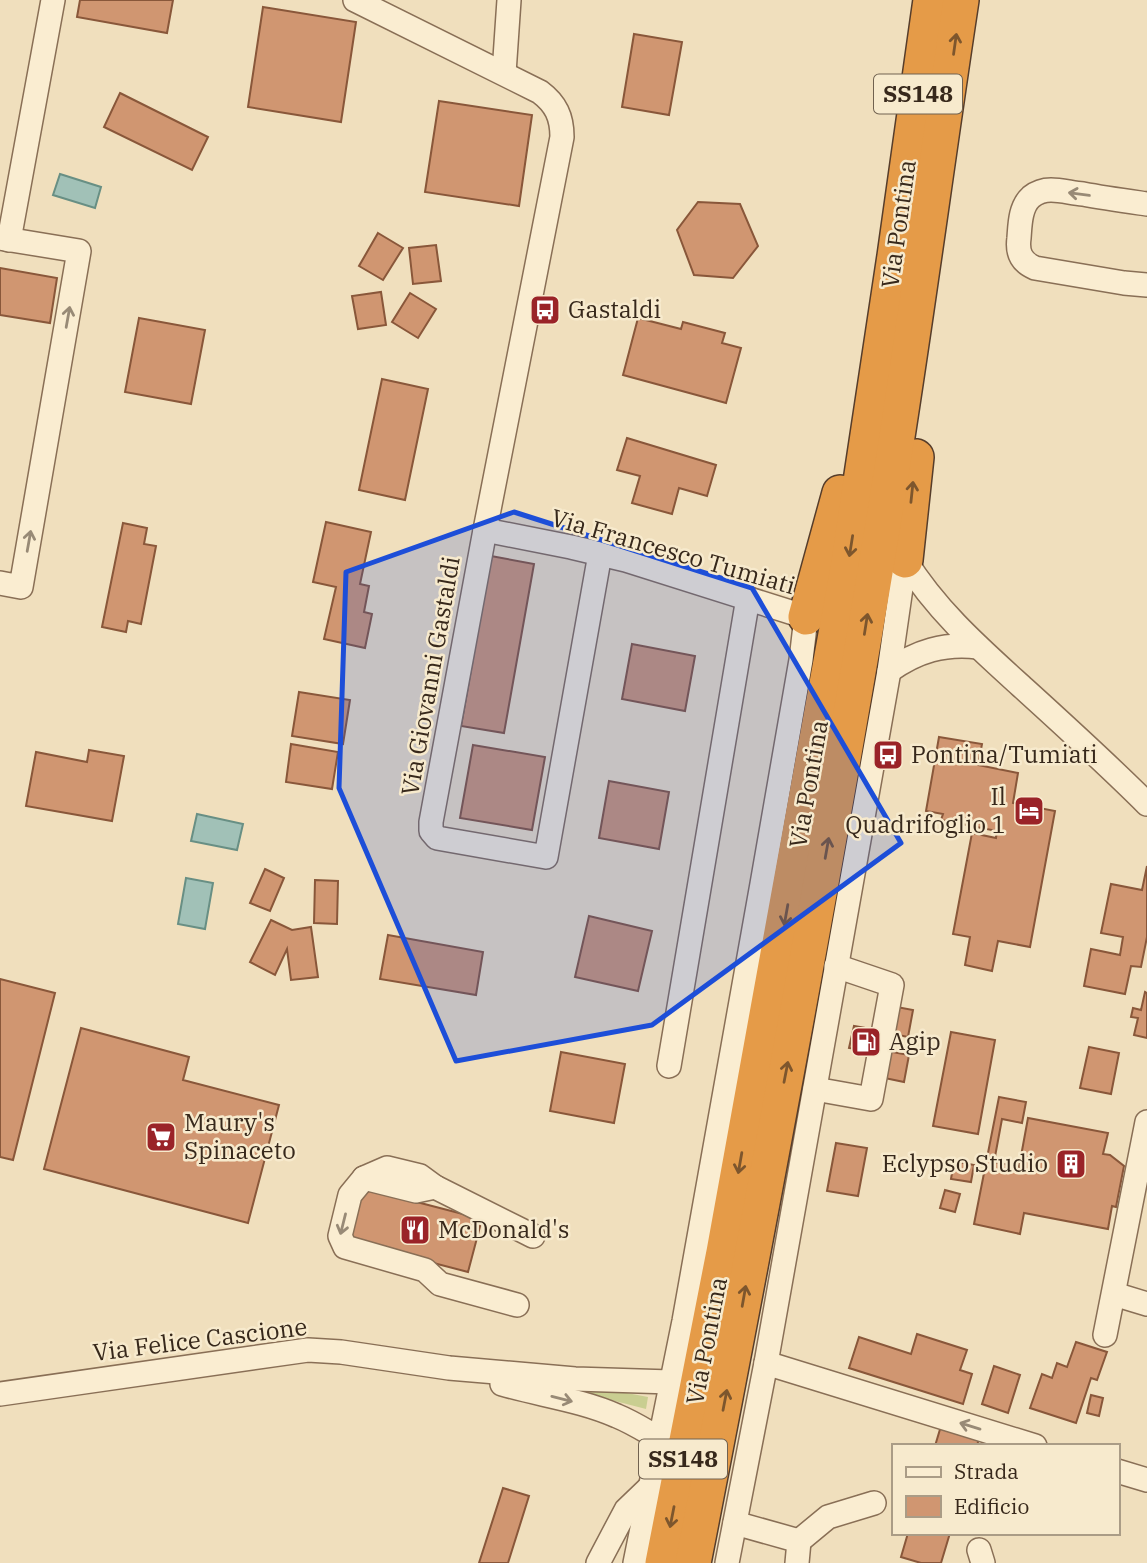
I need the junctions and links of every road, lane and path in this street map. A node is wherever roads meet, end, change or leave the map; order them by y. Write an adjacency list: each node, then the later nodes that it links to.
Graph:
1 (53, 0): 9 (street)
2 (355, 0): 6 (street)
3 (509, 0): 6 (street)
4 (931, 0): 7 (highway, Via Pontina / SS148)
5 (961, 0): 7 (highway, Via Pontina / SS148, one-way to 5)
6 (504, 73): 11 (street, Via Giovanni Gastaldi)
7 (919, 186): 13 (highway, one-way to 7); 16 (highway); 29 (highway, Via Pontina / SS148)
8 (1147, 204): 10 (street, one-way to 10)
9 (5, 239): 14 (street, one-way to 9)
10 (1147, 285)
11 (485, 530): 12 (street, Via Francesco Tumiati); 12 (street, Via Giovanni Gastaldi)
12 (600, 554): 15 (street, Via Francesco Tumiati)
13 (905, 560): 17 (street); 18 (street, Via Pontina)
14 (0, 583)
15 (748, 598): 16 (street, Via Francesco Tumiati); 21 (street)
16 (806, 617): 31 (street, Via Pontina)
17 (978, 647): 18 (street); 19 (street)
18 (889, 670): 20 (street, Via Pontina)
19 (1147, 804)
20 (836, 966): 22 (street, Via Pontina); 22 (street)
21 (669, 1066)
22 (815, 1089): 29 (street, Via Pontina)
23 (1147, 1122): 25 (street)
24 (533, 1236): 27 (street, one-way to 27)
25 (1114, 1294): 26 (street); 28 (street)
26 (1147, 1304)
27 (517, 1305)
28 (1105, 1335)
29 (734, 1360): 34 (street, one-way to 29); 39 (street, Via Pontina); 43 (highway, Via Pontina / SS148, one-way to 43); 44 (highway, Via Pontina / SS148, one-way to 29)
30 (449, 1368): 31 (street, Via Felice Cascione); 32 (street, Via Felice Cascione); 33 (street, Via Felice Cascione, one-way to 33)
31 (671, 1382): 33 (street, Via Pontina)
32 (0, 1394)
33 (660, 1439): 37 (street, Via Pontina)
34 (1028, 1444)
35 (1119, 1472): 36 (street)
36 (1147, 1480)
37 (651, 1486): 41 (street); 42 (street, Via Pontina)
38 (874, 1503): 40 (street)
39 (735, 1523): 40 (street); 45 (street, Via Pontina)
40 (798, 1552)
41 (598, 1563)
42 (635, 1563)
43 (663, 1563)
44 (693, 1563)
45 (727, 1563)

